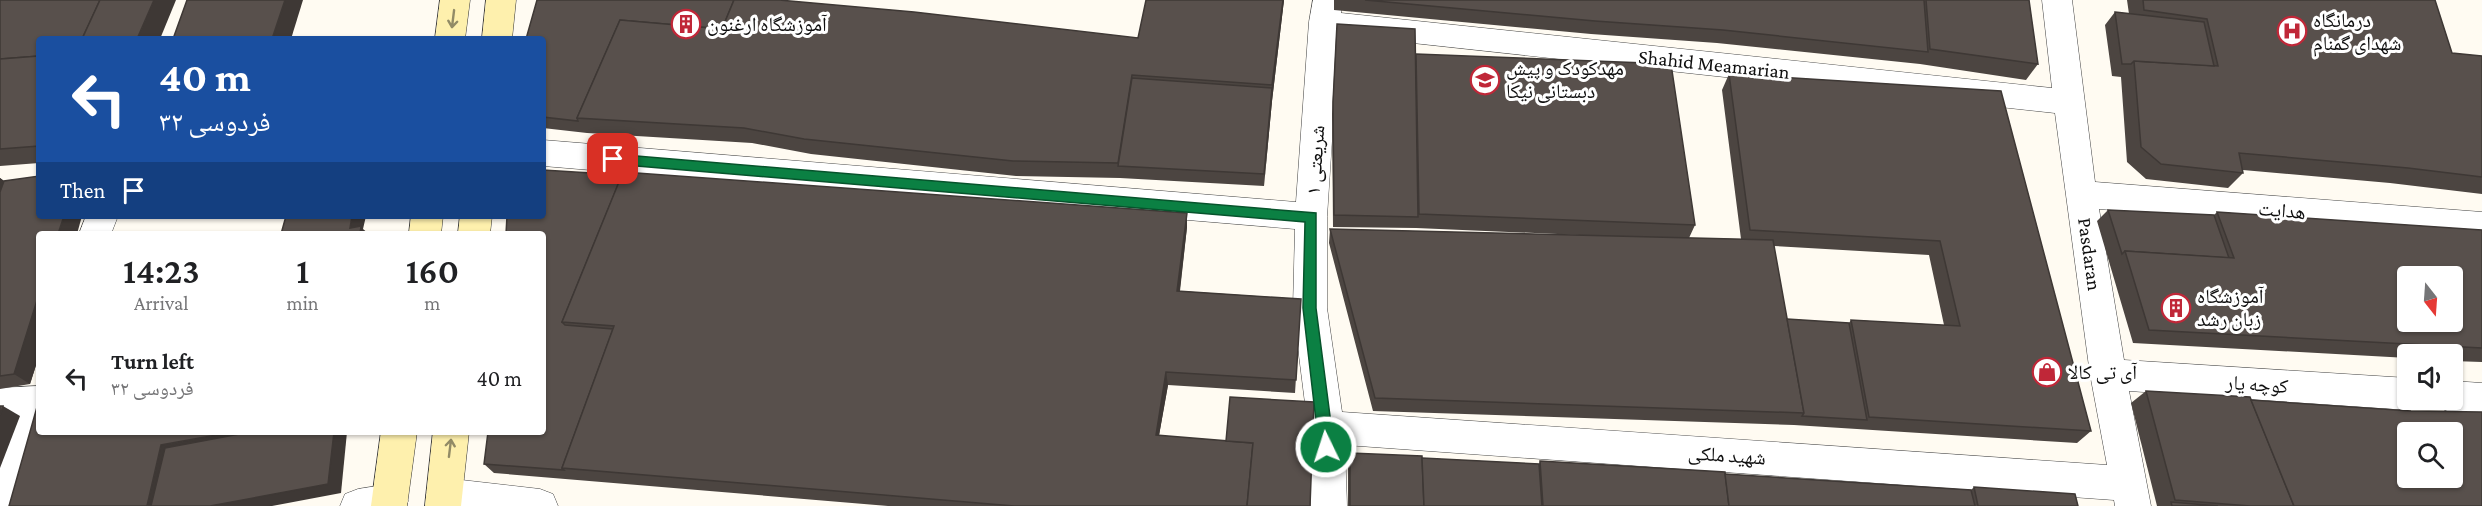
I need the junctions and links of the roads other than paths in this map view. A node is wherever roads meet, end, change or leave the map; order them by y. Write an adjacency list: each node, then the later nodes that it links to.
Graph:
1 (455, 0): 5 (main road, one-way to 5)
2 (501, 0): 6 (main road)
3 (2058, 0): 7 (street, Pasdaran)
4 (1326, 11): 7 (street, Shahid Meamarian); 10 (street, شریعتی ۱)
5 (450, 36)
6 (497, 36)
7 (2068, 102): 9 (street, Pasdaran)
8 (546, 153): 10 (street)
9 (2081, 194): 11 (street, هدایت); 12 (street, Pasdaran)
10 (1311, 217): 19 (street, شریعتی ۱)
11 (2482, 226)
12 (2107, 374): 13 (street, کوچه یار); 22 (street, Pasdaran)
13 (2397, 393)
14 (2463, 398): 15 (street)
15 (2482, 399)
16 (36, 402): 17 (street)
17 (0, 404)
18 (36, 417): 25 (street)
19 (1326, 427): 22 (street, شهید ملکی); 27 (street, شریعتی ۱)
20 (398, 435): 24 (main road)
21 (452, 435): 23 (main road, one-way to 21)
22 (2131, 495)
23 (444, 501): 26 (street)
24 (379, 504)
25 (0, 505)
26 (540, 506)
27 (1329, 506)

